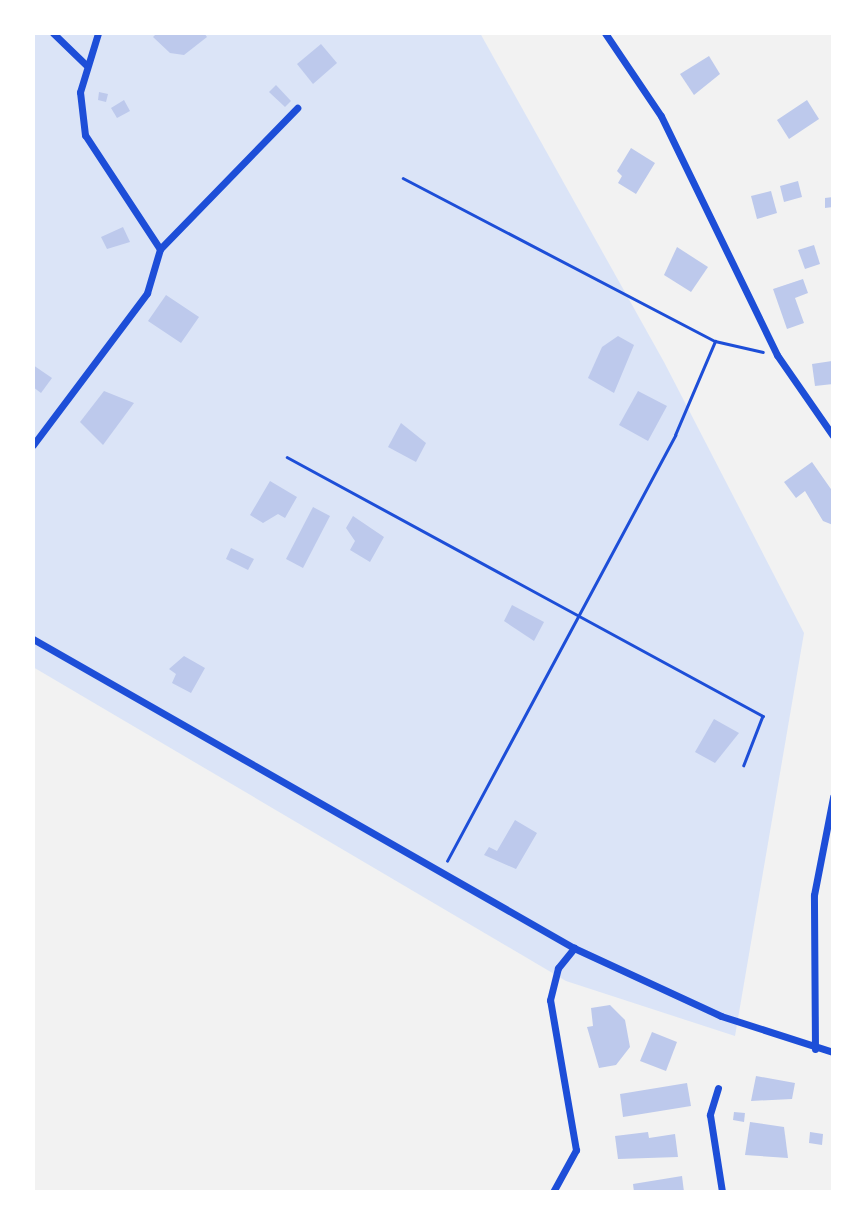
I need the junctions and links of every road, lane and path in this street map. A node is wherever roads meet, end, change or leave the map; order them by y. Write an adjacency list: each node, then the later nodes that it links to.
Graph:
1 (53, 33): 4 (street)
2 (98, 33): 4 (street)
3 (605, 33): 9 (street)
4 (85, 64): 7 (street)
5 (297, 108): 7 (street)
6 (403, 178): 8 (path)
7 (160, 248): 11 (street)
8 (715, 341): 9 (path); 13 (path)
9 (777, 355): 10 (street)
10 (833, 436)
11 (33, 445)
12 (287, 457): 13 (path)
13 (579, 615): 15 (path); 17 (path)
14 (33, 639): 17 (street)
15 (744, 765)
16 (833, 797): 19 (street)
17 (439, 876): 18 (street)
18 (574, 948): 19 (street); 22 (street)
19 (815, 1049): 20 (street)
20 (833, 1052)
21 (718, 1088): 23 (street)
22 (553, 1192)
23 (722, 1192)

